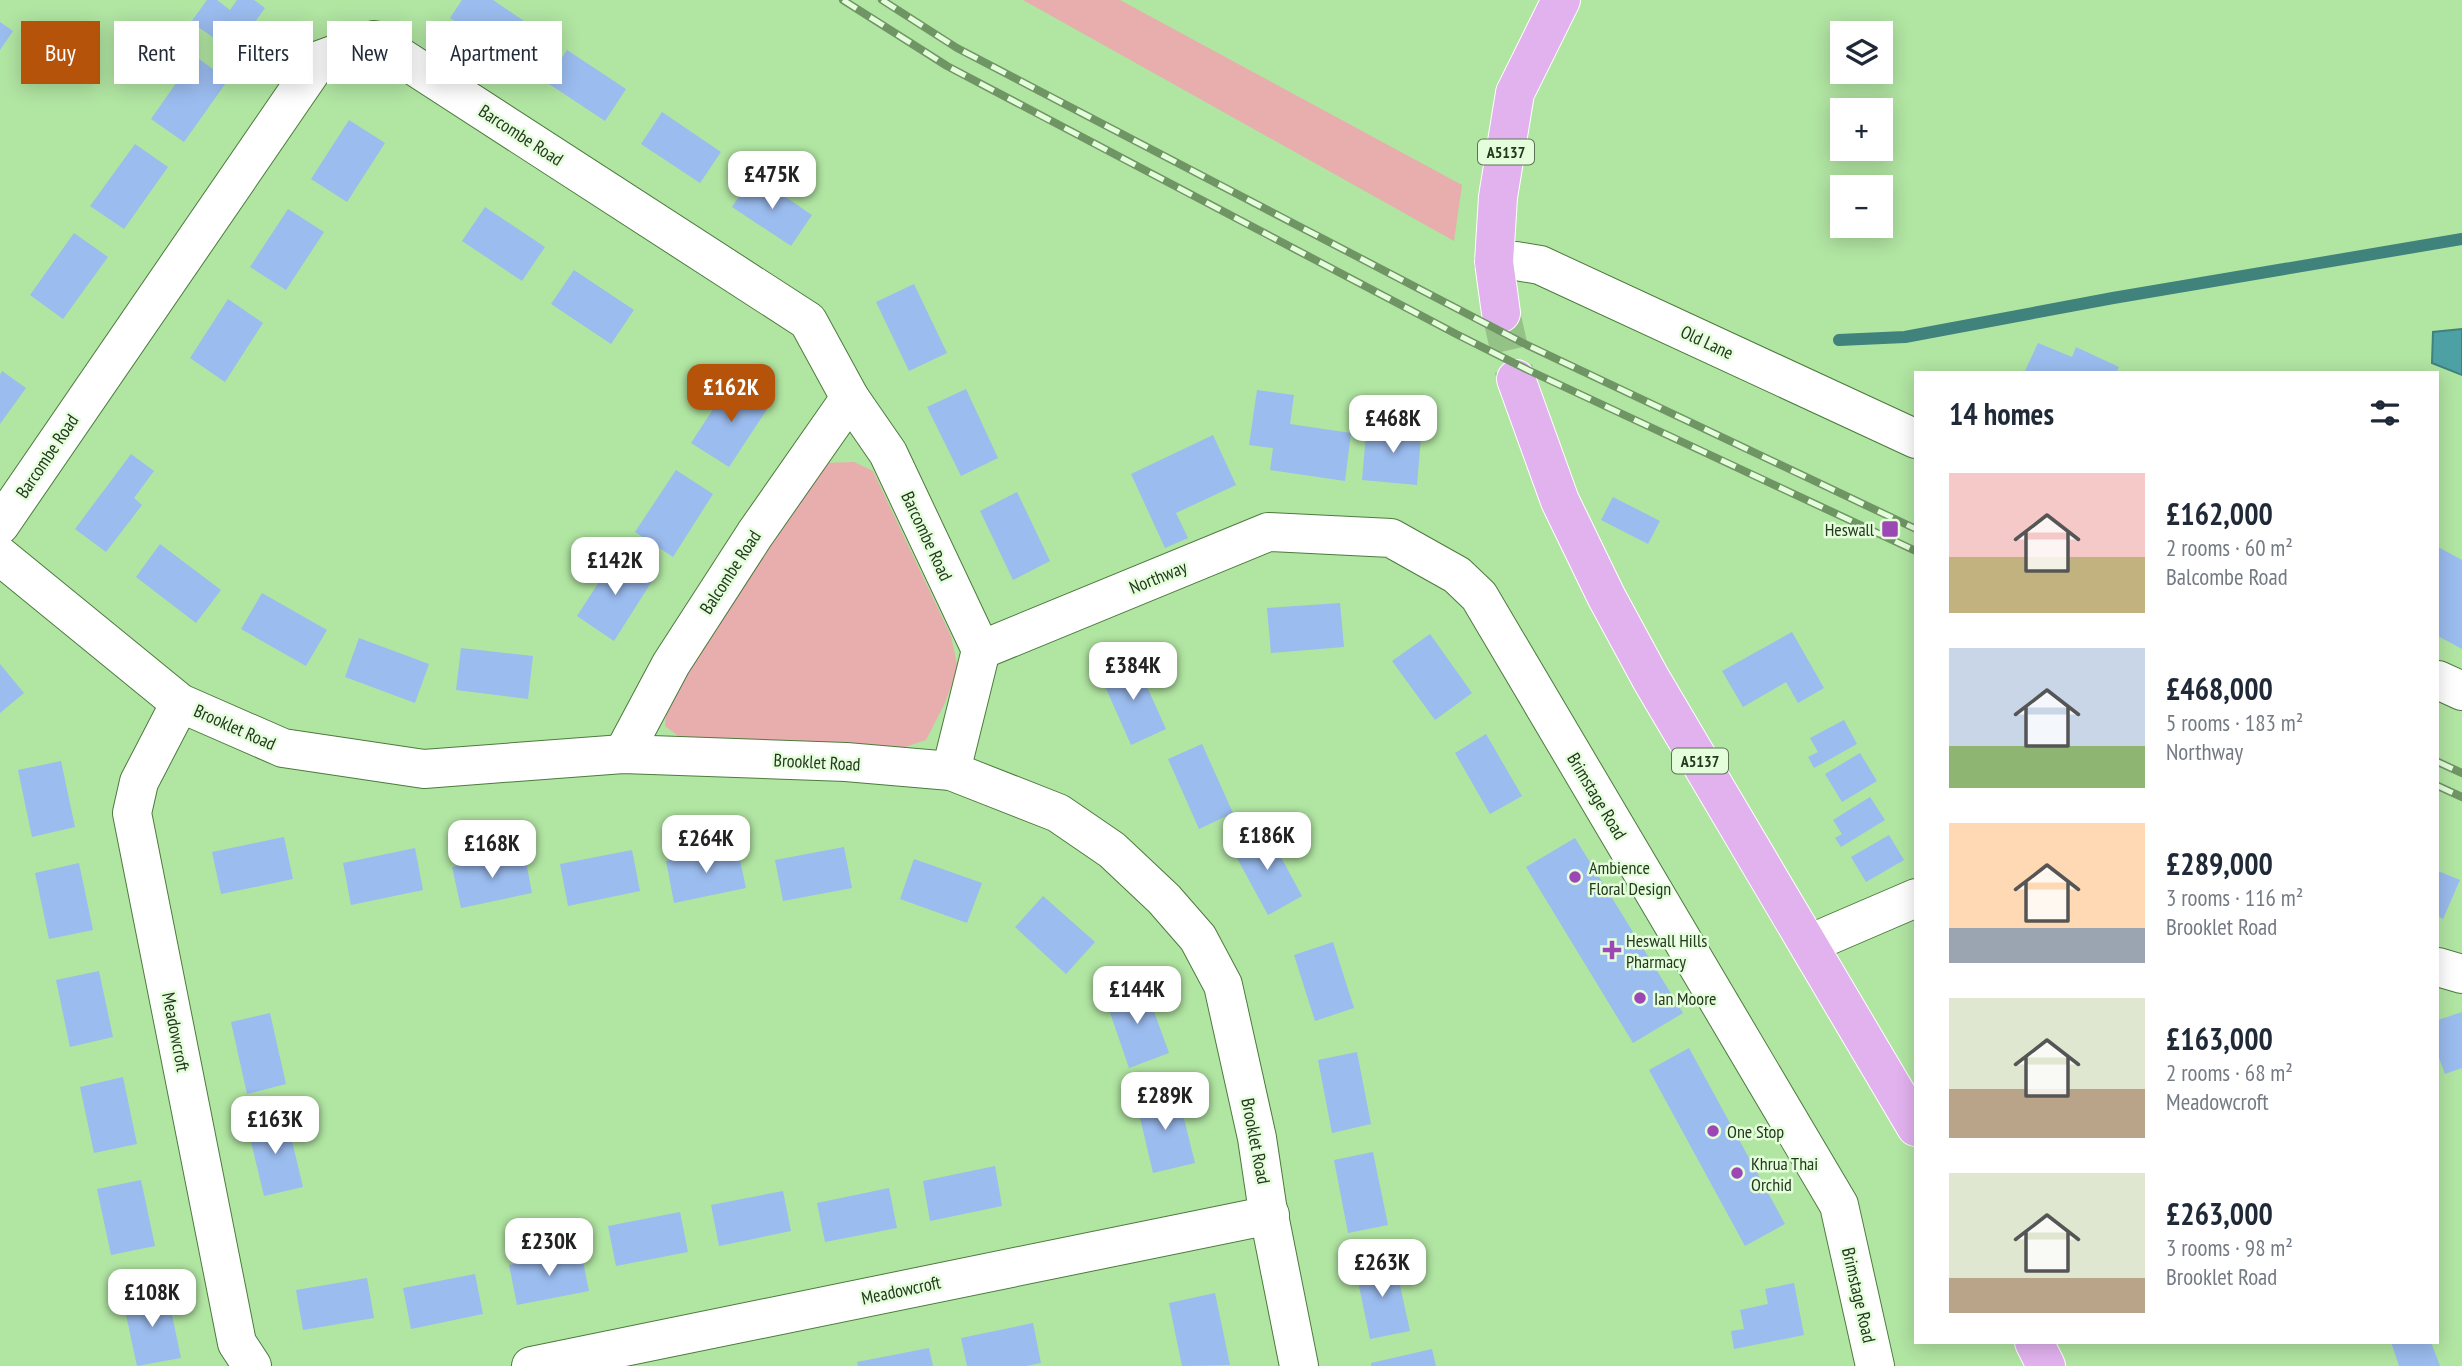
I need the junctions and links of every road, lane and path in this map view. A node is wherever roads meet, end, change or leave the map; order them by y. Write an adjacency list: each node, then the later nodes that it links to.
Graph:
1 (1561, 0): 2 (main road, A5137)
2 (1494, 262): 3 (main road, A5137); 6 (street, Old Lane)
3 (1501, 313)
4 (1516, 379): 17 (main road, A5137)
5 (850, 398): 7 (street, Barcombe Road); 10 (street, Barcombe Road); 14 (street, Balcombe Road)
6 (1914, 438)
7 (0, 525)
8 (0, 556): 13 (street, Brooklet Road)
9 (1457, 575): 10 (street, Northway); 26 (street, Brimstage Road)
10 (981, 650): 15 (street)
11 (2439, 680): 12 (street)
12 (2462, 691)
13 (180, 703): 14 (street, Brooklet Road); 23 (street, Meadowcroft)
14 (623, 754): 15 (street, Brooklet Road)
15 (951, 771): 21 (street, Brooklet Road)
16 (1914, 899): 17 (street)
17 (1810, 944): 20 (main road, A5137)
18 (2439, 967): 19 (street)
19 (2462, 974)
20 (1914, 1124)
21 (1270, 1215): 24 (street, Meadowcroft); 25 (street, Brooklet Road)
22 (2035, 1344): 27 (main road)
23 (252, 1366)
24 (531, 1366)
25 (1299, 1366)
26 (1875, 1366)
27 (2046, 1366)

